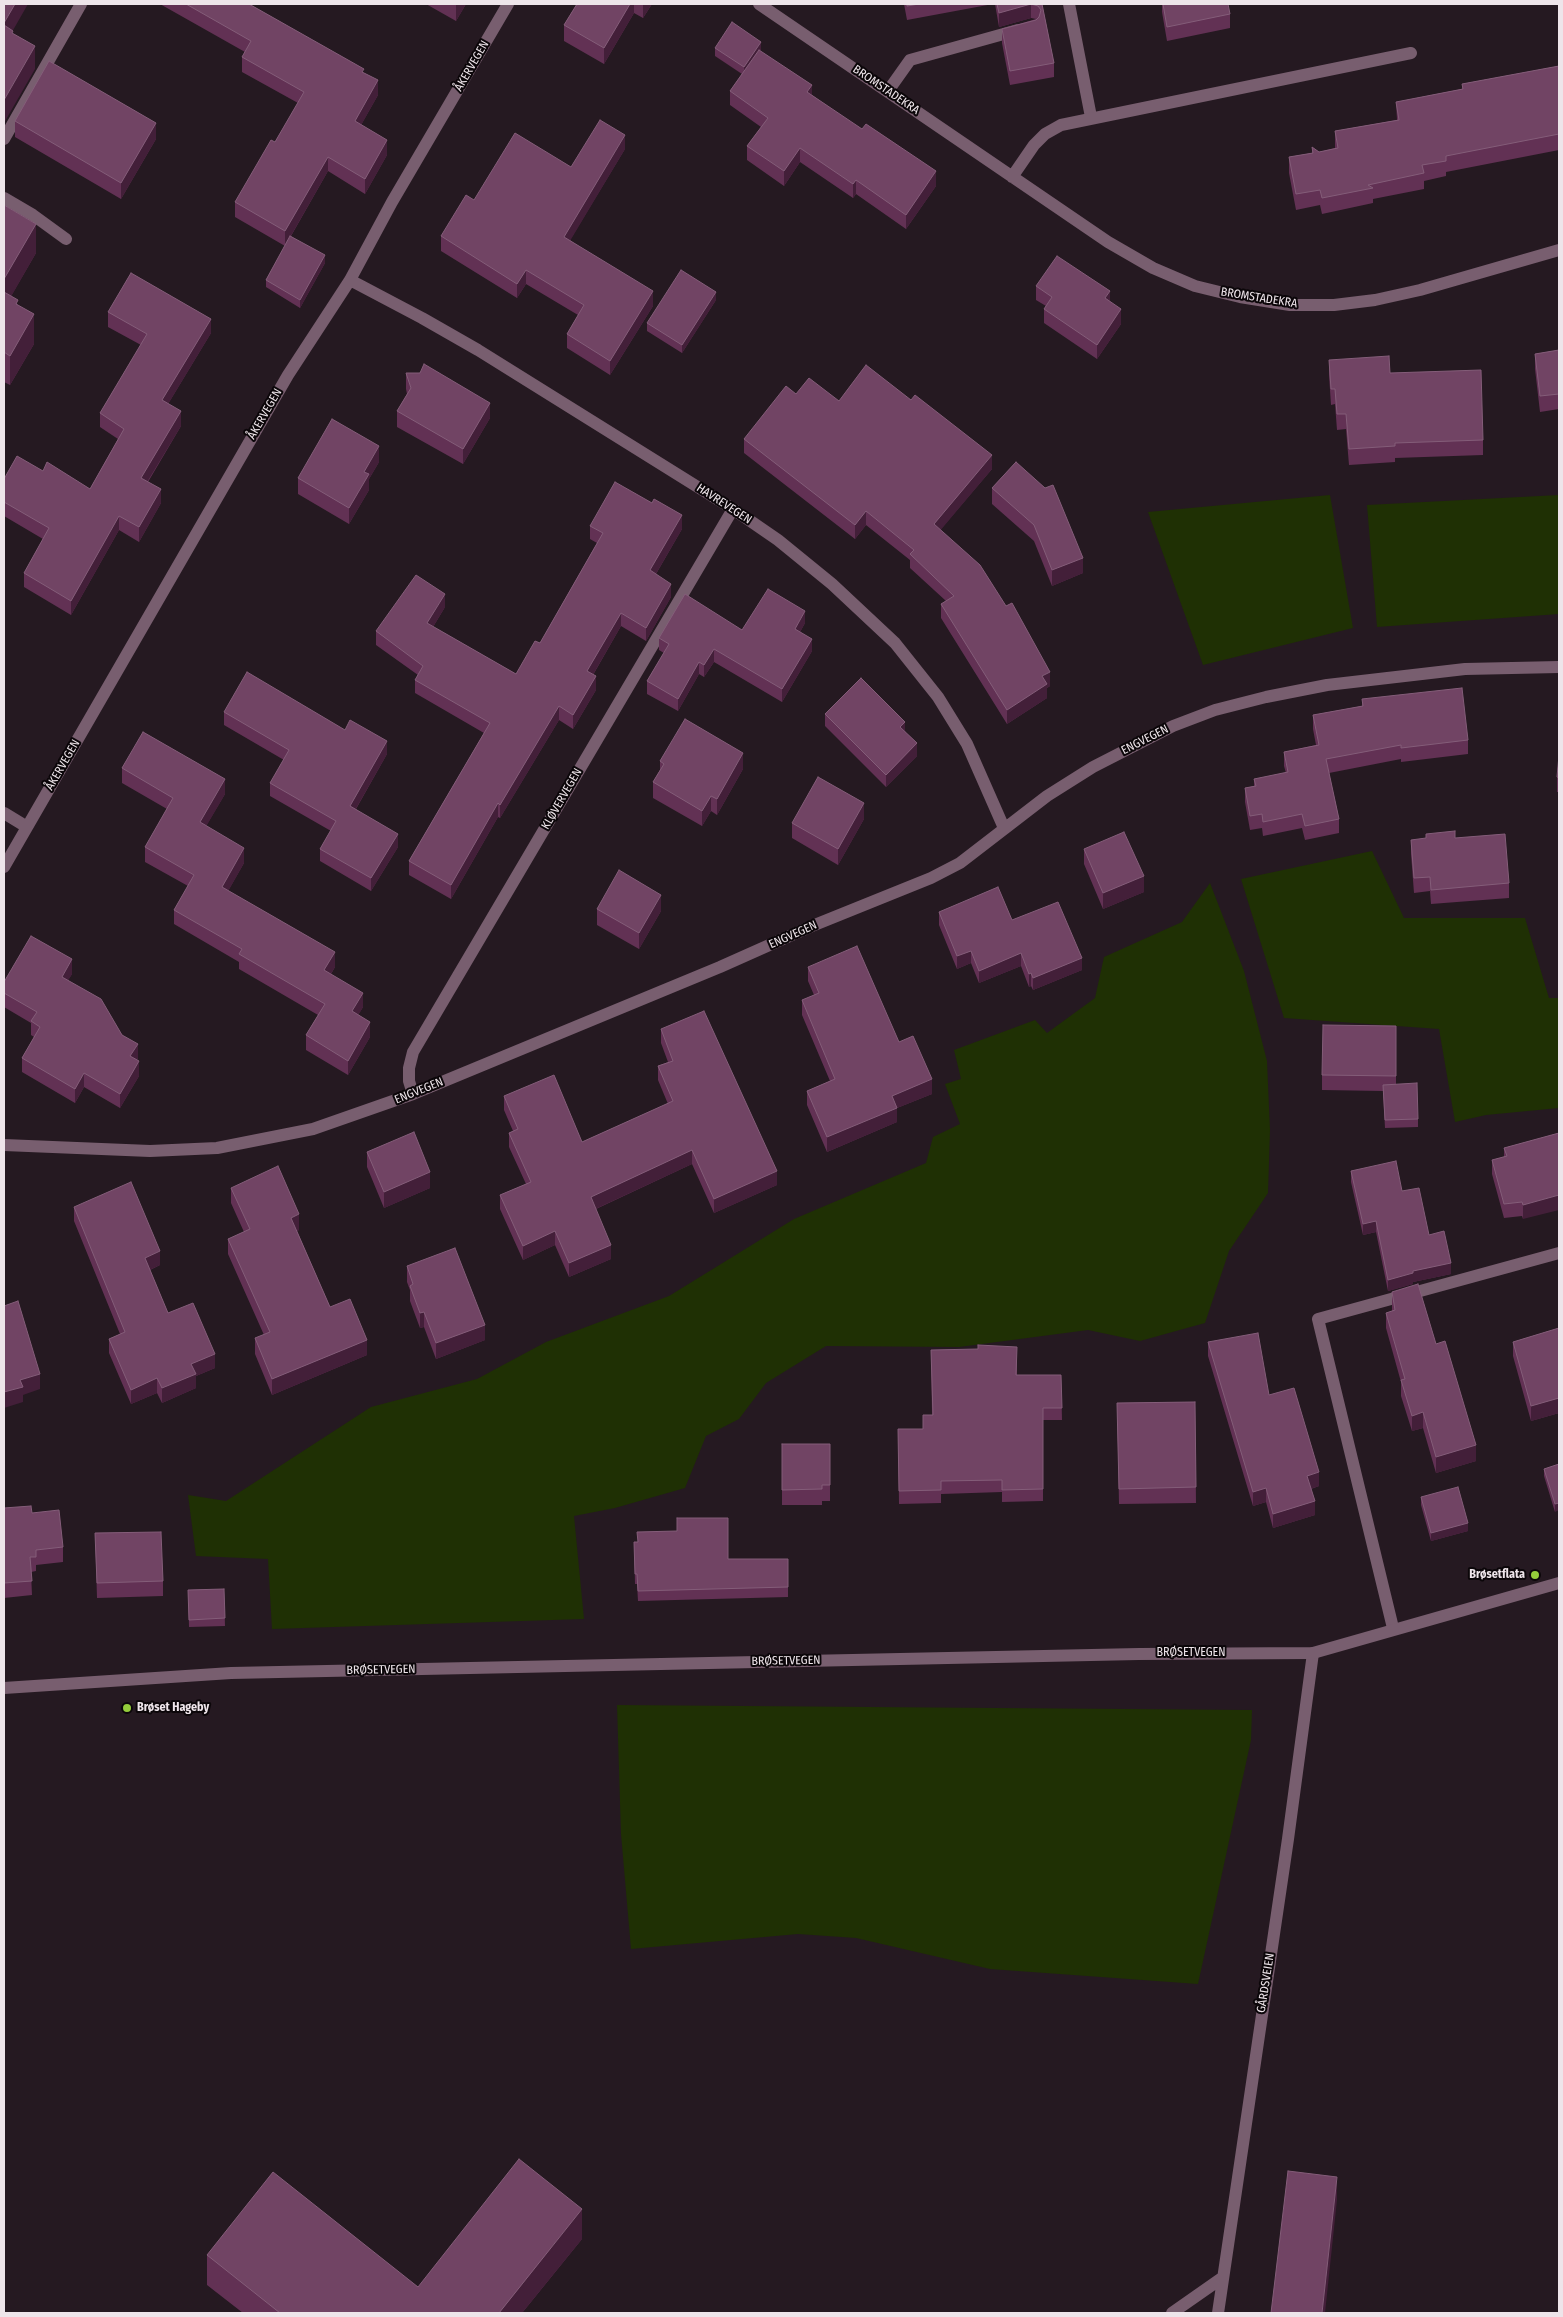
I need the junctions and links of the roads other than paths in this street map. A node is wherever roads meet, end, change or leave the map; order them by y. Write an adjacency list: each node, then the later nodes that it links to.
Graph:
1 (81, 4): 9 (street)
2 (508, 4): 14 (street, ÅKERVEGEN)
3 (759, 4): 7 (street, BROMSTADEKRA)
4 (1069, 4): 8 (street)
5 (1033, 26): 7 (street)
6 (1411, 53): 8 (street)
7 (888, 92): 10 (street, BROMSTADEKRA)
8 (1091, 117): 10 (street)
9 (4, 139)
10 (1012, 177): 13 (street, BROMSTADEKRA)
11 (4, 198): 12 (street)
12 (66, 239)
13 (1559, 250)
14 (350, 280): 15 (street, HAVREVEGEN); 18 (street, ÅKERVEGEN)
15 (732, 509): 19 (street, HAVREVEGEN); 21 (street, KLØVERVEGEN)
16 (1559, 667): 19 (street, ENGVEGEN)
17 (4, 813): 18 (street)
18 (26, 827): 20 (street, ÅKERVEGEN)
19 (1004, 828): 21 (street, ENGVEGEN)
20 (4, 867)
21 (413, 1094): 22 (street, ENGVEGEN)
22 (4, 1145)
23 (1559, 1253): 25 (street)
24 (1559, 1583): 25 (street, BRØSETVEGEN)
25 (1393, 1628): 26 (street, BRØSETVEGEN)
26 (1313, 1653): 27 (street, BRØSETVEGEN); 28 (street, GÅRDSVEIEN)
27 (4, 1688)
28 (1222, 2278): 29 (street); 30 (street, GÅRDSVEIEN)
29 (1172, 2313)
30 (1218, 2313)

